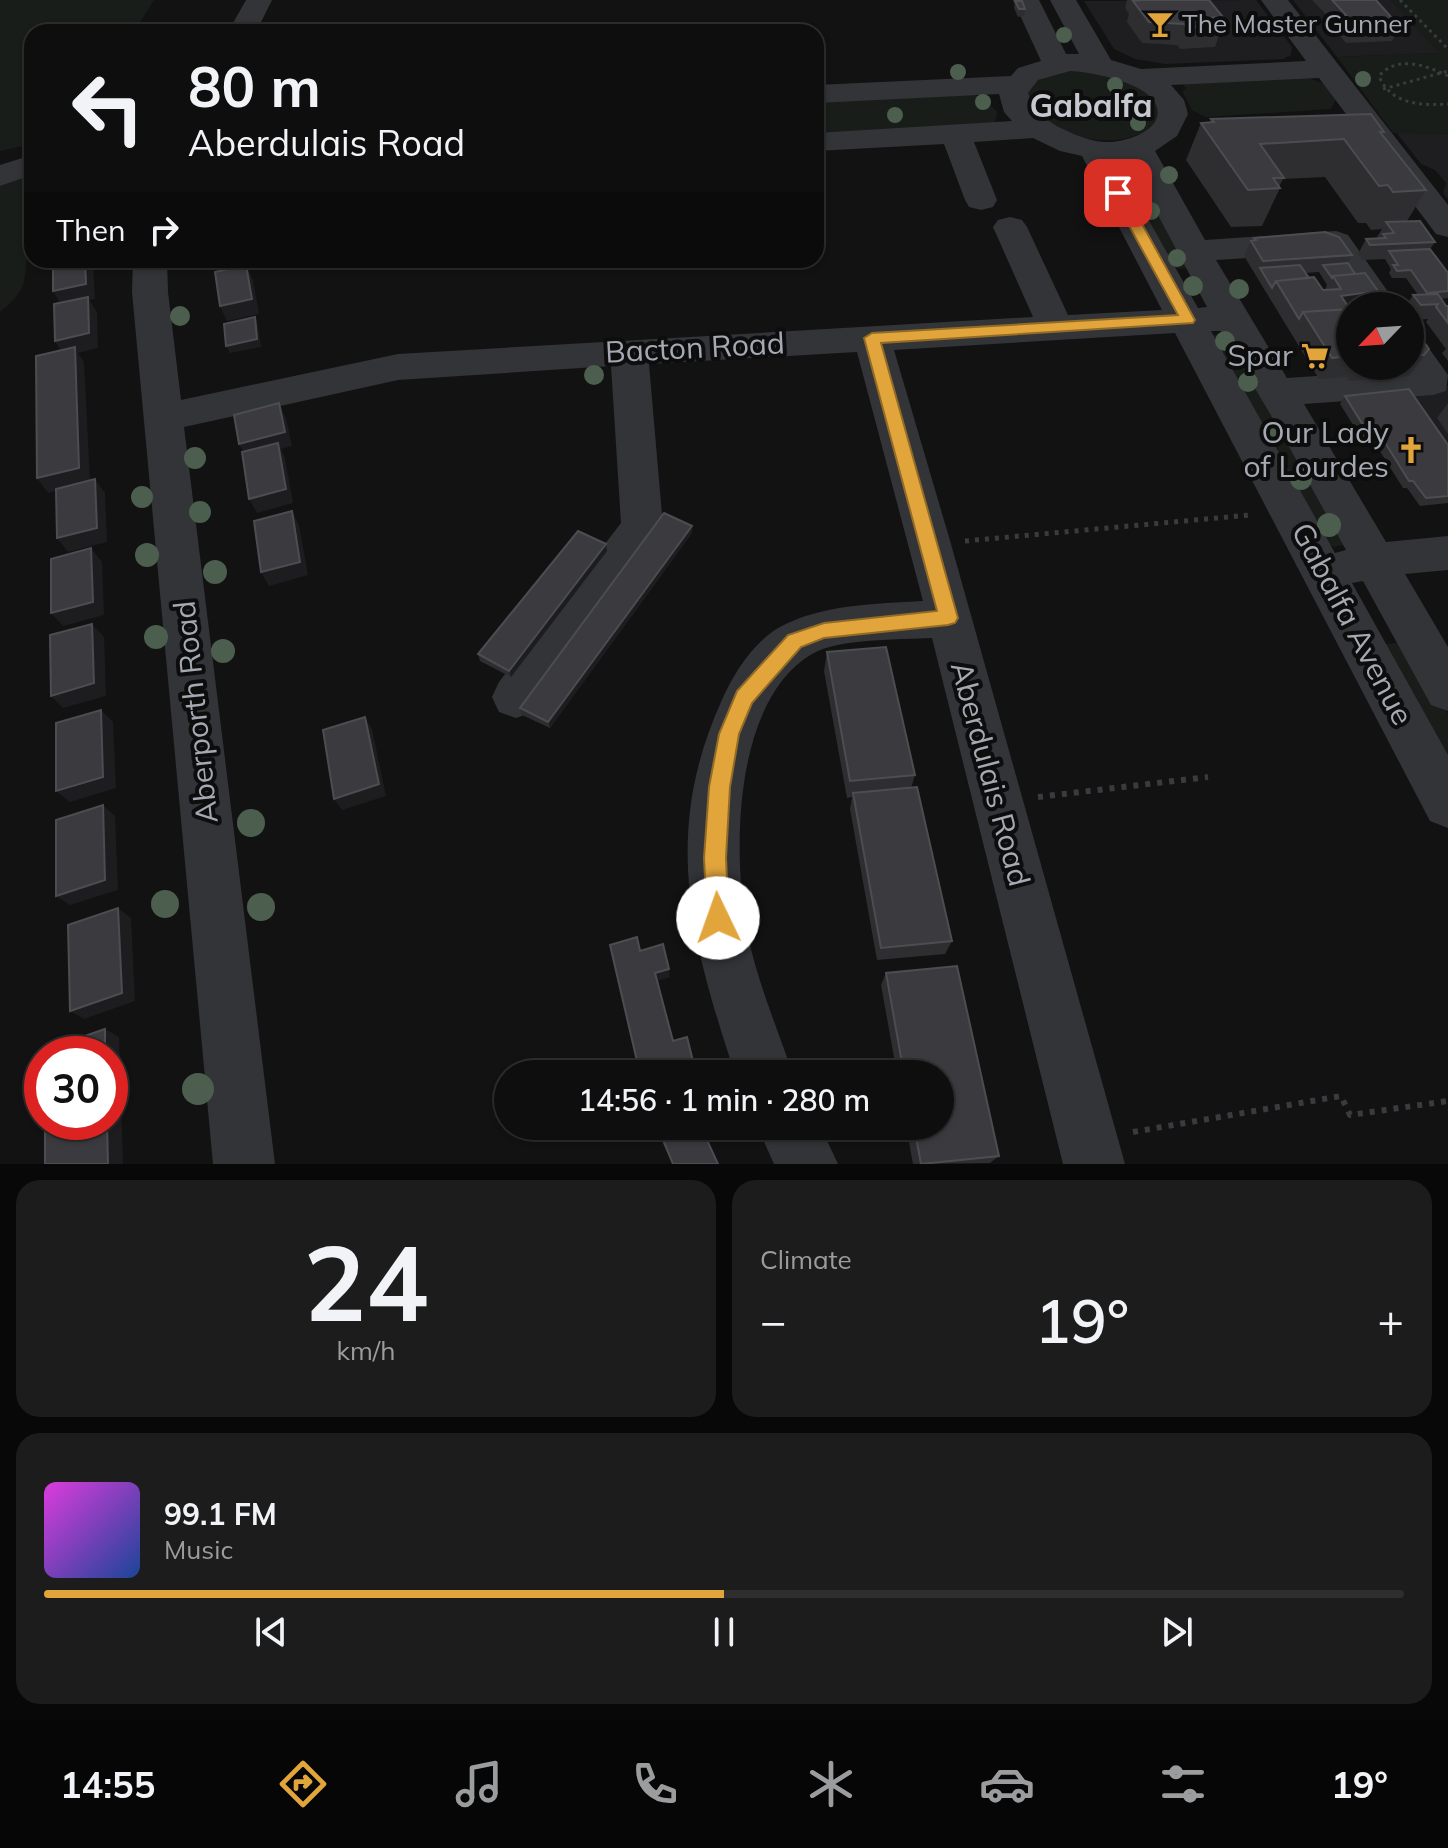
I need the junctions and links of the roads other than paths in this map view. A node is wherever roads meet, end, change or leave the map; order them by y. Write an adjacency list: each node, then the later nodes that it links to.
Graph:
1 (259, 0): 5 (street)
2 (1026, 0): 6 (street)
3 (1063, 0): 7 (street)
4 (1274, 0): 8 (street)
5 (246, 24)
6 (1057, 64): 7 (street); 10 (street)
7 (1099, 64): 9 (street)
8 (1327, 69): 9 (street); 21 (street)
9 (1141, 78): 15 (street)
10 (1016, 85): 11 (street); 12 (street)
11 (824, 94)
12 (1036, 129): 13 (street); 16 (street)
13 (956, 134): 14 (street); 19 (street)
14 (824, 142)
15 (1137, 147): 16 (street); 22 (street, Gabalfa Avenue)
16 (1094, 150): 26 (street, Gabalfa Avenue)
17 (24, 167): 18 (street)
18 (0, 176)
19 (981, 200)
20 (1010, 227): 27 (street)
21 (1448, 227)
22 (1193, 251): 24 (street); 25 (street, Gabalfa Avenue)
23 (150, 268): 32 (street, Aberporth Road)
24 (1370, 292)
25 (1231, 318): 26 (street, Bacton Road); 31 (street, Gabalfa Avenue)
26 (1187, 320): 27 (street, Bacton Road); 35 (street, Gabalfa Avenue)
27 (1055, 327): 28 (street, Bacton Road)
28 (872, 338): 29 (street, Bacton Road); 36 (street, Aberdulais Road)
29 (629, 352): 32 (street, Bacton Road); 38 (street)
30 (1424, 369): 31 (street)
31 (1276, 392): 34 (street, Gabalfa Avenue)
32 (165, 417): 43 (street, Aberporth Road)
33 (1448, 553): 34 (street)
34 (1372, 561): 35 (street); 37 (street, Gabalfa Avenue)
35 (1325, 571): 39 (street, Gabalfa Avenue)
36 (948, 618): 40 (street); 42 (street, Aberdulais Road)
37 (1448, 690)
38 (516, 697)
39 (1448, 804)
40 (759, 1060)
41 (794, 1140): 44 (street)
42 (1091, 1152)
43 (244, 1164)
44 (807, 1164)

